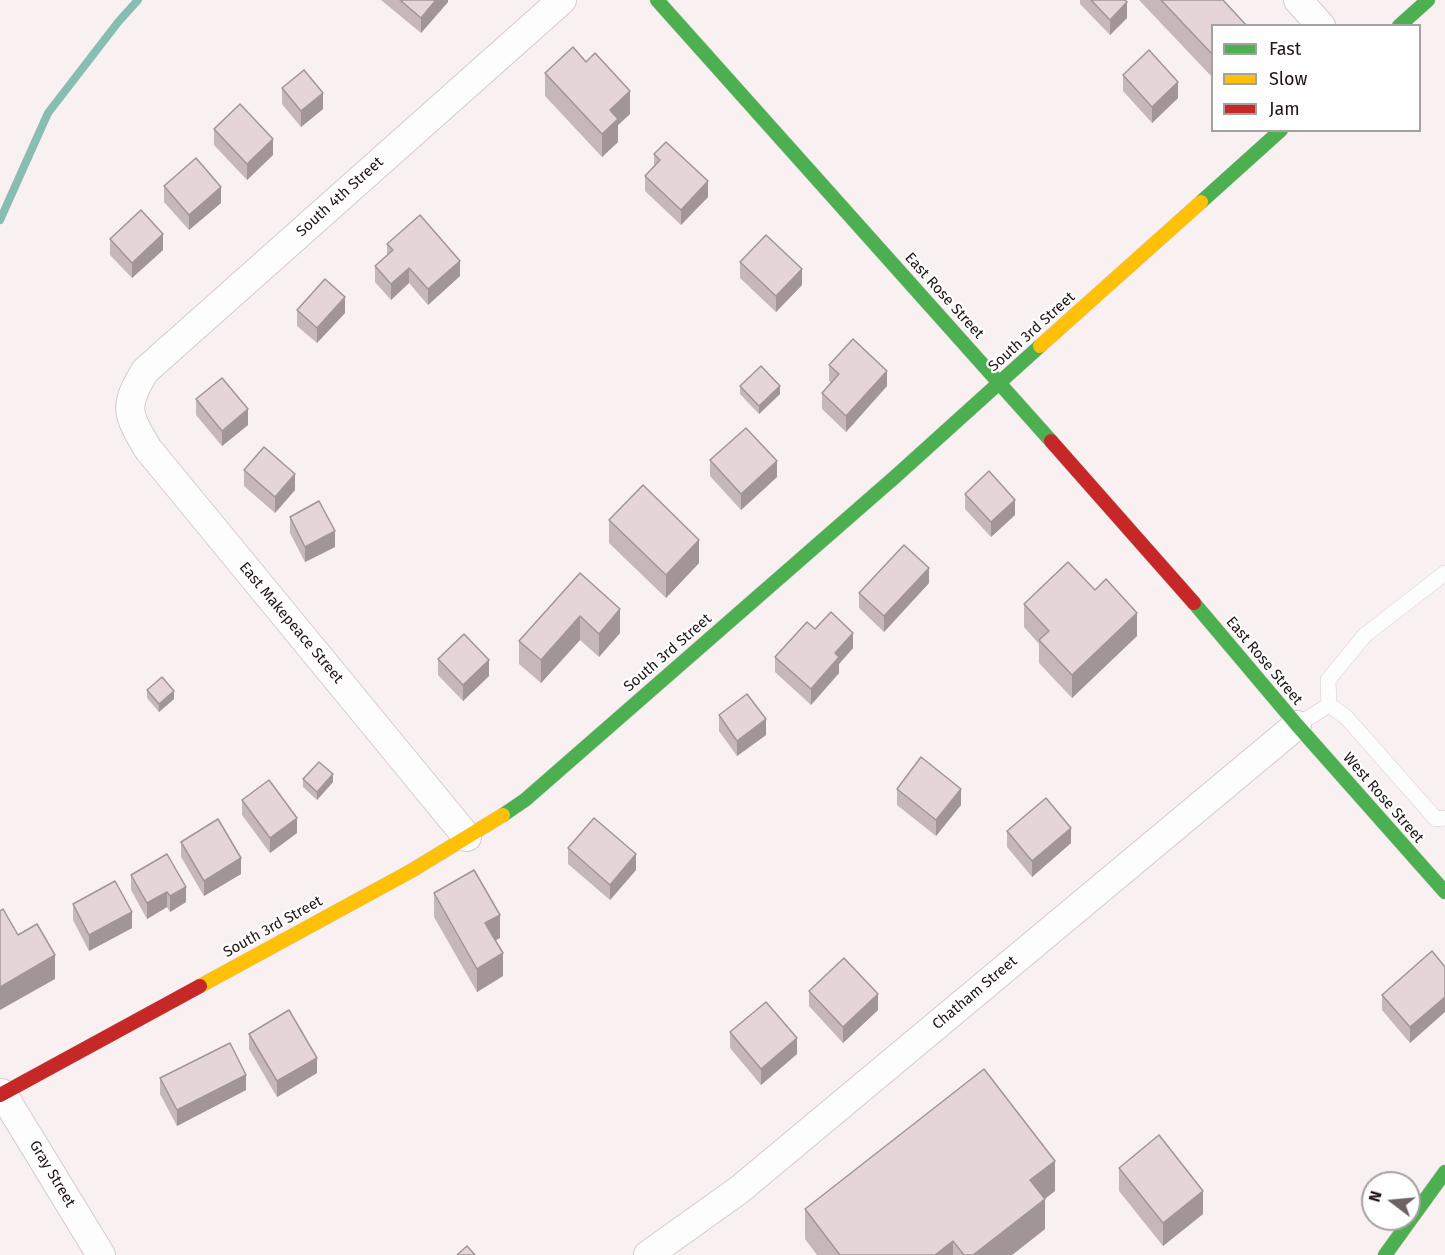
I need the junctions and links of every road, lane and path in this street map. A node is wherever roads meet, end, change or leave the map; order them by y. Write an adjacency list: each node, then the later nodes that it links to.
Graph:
1 (562, 0): 9 (street, South 4th Street)
2 (657, 0): 8 (street, East Rose Street)
3 (1298, 0): 5 (street)
4 (1428, 0): 6 (street)
5 (1319, 24)
6 (1401, 24)
7 (1279, 132): 8 (street, South 3rd Street)
8 (999, 383): 12 (street, East Rose Street); 14 (street, South 3rd Street)
9 (131, 402): 14 (street, East Makepeace Street)
10 (1445, 573): 11 (lane)
11 (1329, 705): 12 (lane); 13 (lane)
12 (1297, 725): 15 (street, West Rose Street); 20 (street, Chatham Street)
13 (1445, 818)
14 (468, 837): 16 (street, South 3rd Street)
15 (1445, 892)
16 (1, 1094): 19 (street, Gray Street)
17 (1445, 1172): 18 (street)
18 (1399, 1235): 21 (street); 22 (lane)
19 (101, 1255)
20 (648, 1255)
21 (1385, 1255)
22 (1409, 1255)

